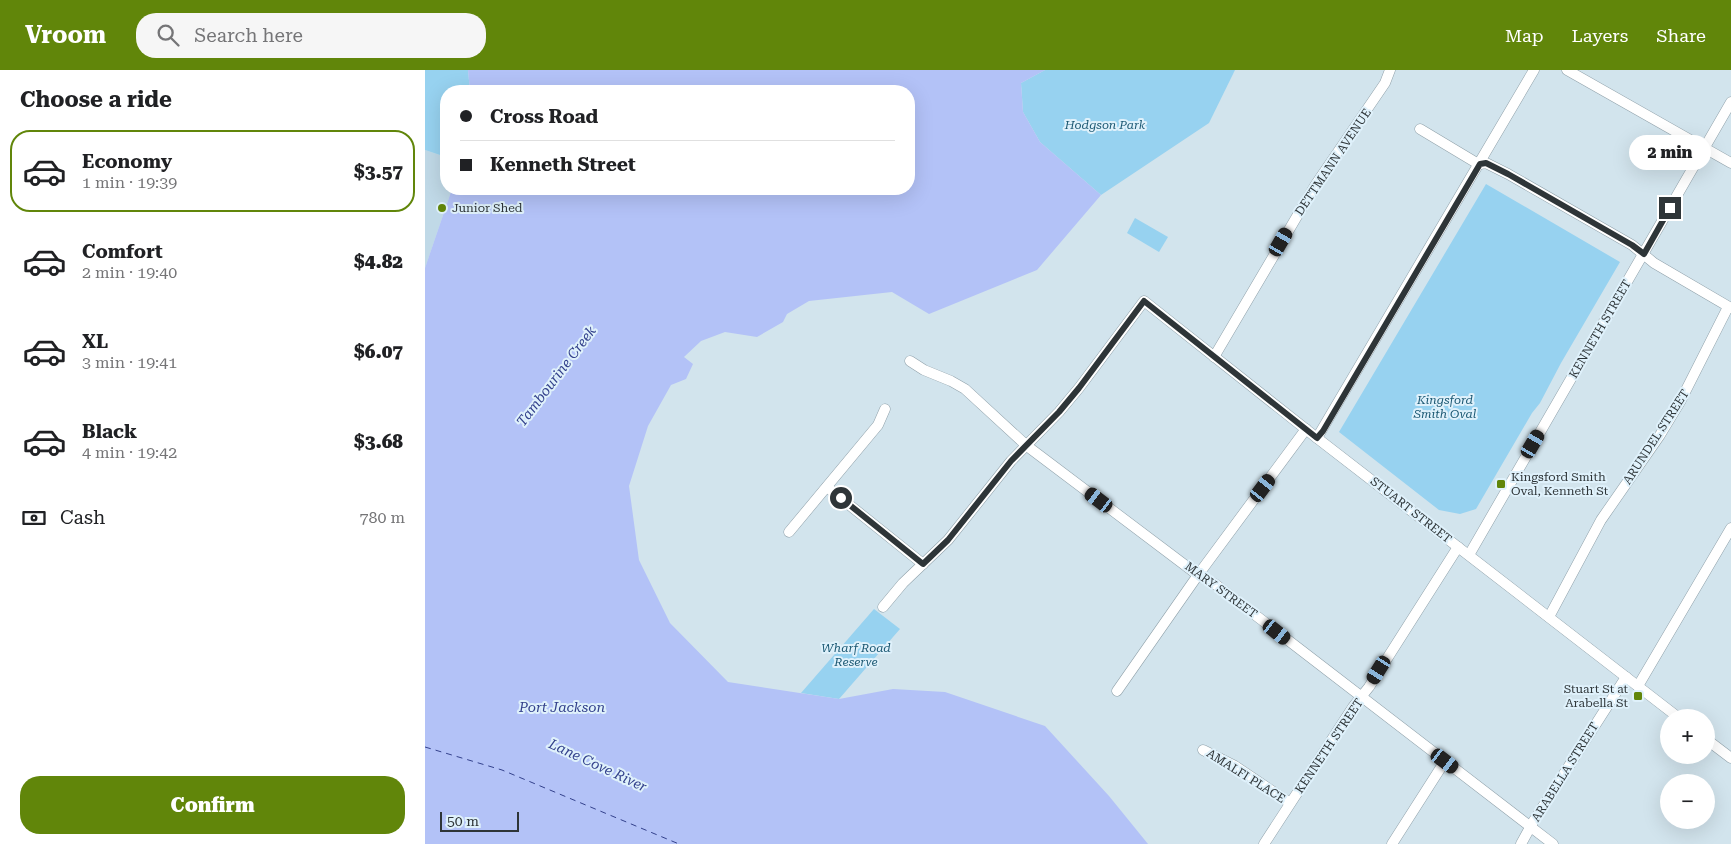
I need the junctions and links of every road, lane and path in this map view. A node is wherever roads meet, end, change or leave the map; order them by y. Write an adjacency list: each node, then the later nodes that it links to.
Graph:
1 (1390, 70): 11 (street, DETTMANN AVENUE)
2 (1534, 70): 8 (street)
3 (1567, 70): 6 (street)
4 (1731, 102): 6 (street, KENNETH STREET)
5 (1420, 129): 8 (street)
6 (1705, 147): 7 (street); 9 (street, KENNETH STREET)
7 (1731, 163)
8 (1480, 164): 9 (street); 15 (street)
9 (1644, 254): 10 (street); 21 (street, KENNETH STREET)
10 (1729, 308): 25 (street, ARUNDEL STREET)
11 (1214, 357): 14 (street, STUART STREET); 16 (street, STUART STREET)
12 (910, 361): 16 (street, MARY STREET)
13 (885, 409): 17 (street)
14 (1307, 429): 15 (street, STUART STREET); 23 (street)
15 (1317, 438): 20 (street, STUART STREET)
16 (1027, 446): 22 (street); 23 (street, MARY STREET)
17 (827, 487): 19 (street); 22 (street)
18 (1731, 528): 27 (street)
19 (789, 532)
20 (1458, 546): 21 (street, STUART STREET); 29 (street, KENNETH STREET)
21 (1469, 555): 25 (street, STUART STREET)
22 (923, 564): 24 (street)
23 (1198, 575): 28 (street); 29 (street, MARY STREET)
24 (883, 607)
25 (1549, 617): 26 (street, STUART STREET)
26 (1626, 676): 27 (street, STUART STREET); 36 (street, ARABELLA STREET)
27 (1638, 686): 30 (street, STUART STREET)
28 (1117, 690)
29 (1361, 697): 34 (street, MARY STREET); 35 (street, KENNETH STREET)
30 (1667, 709)
31 (1715, 746): 33 (street)
32 (1203, 750): 35 (street, AMALFI PLACE)
33 (1731, 758)
34 (1445, 761): 36 (street, MARY STREET); 38 (street)
35 (1290, 803): 37 (street, KENNETH STREET)
36 (1531, 826): 39 (street, ARABELLA STREET); 40 (street, MARY STREET)
37 (1264, 844)
38 (1392, 844)
39 (1521, 844)
40 (1553, 844)

